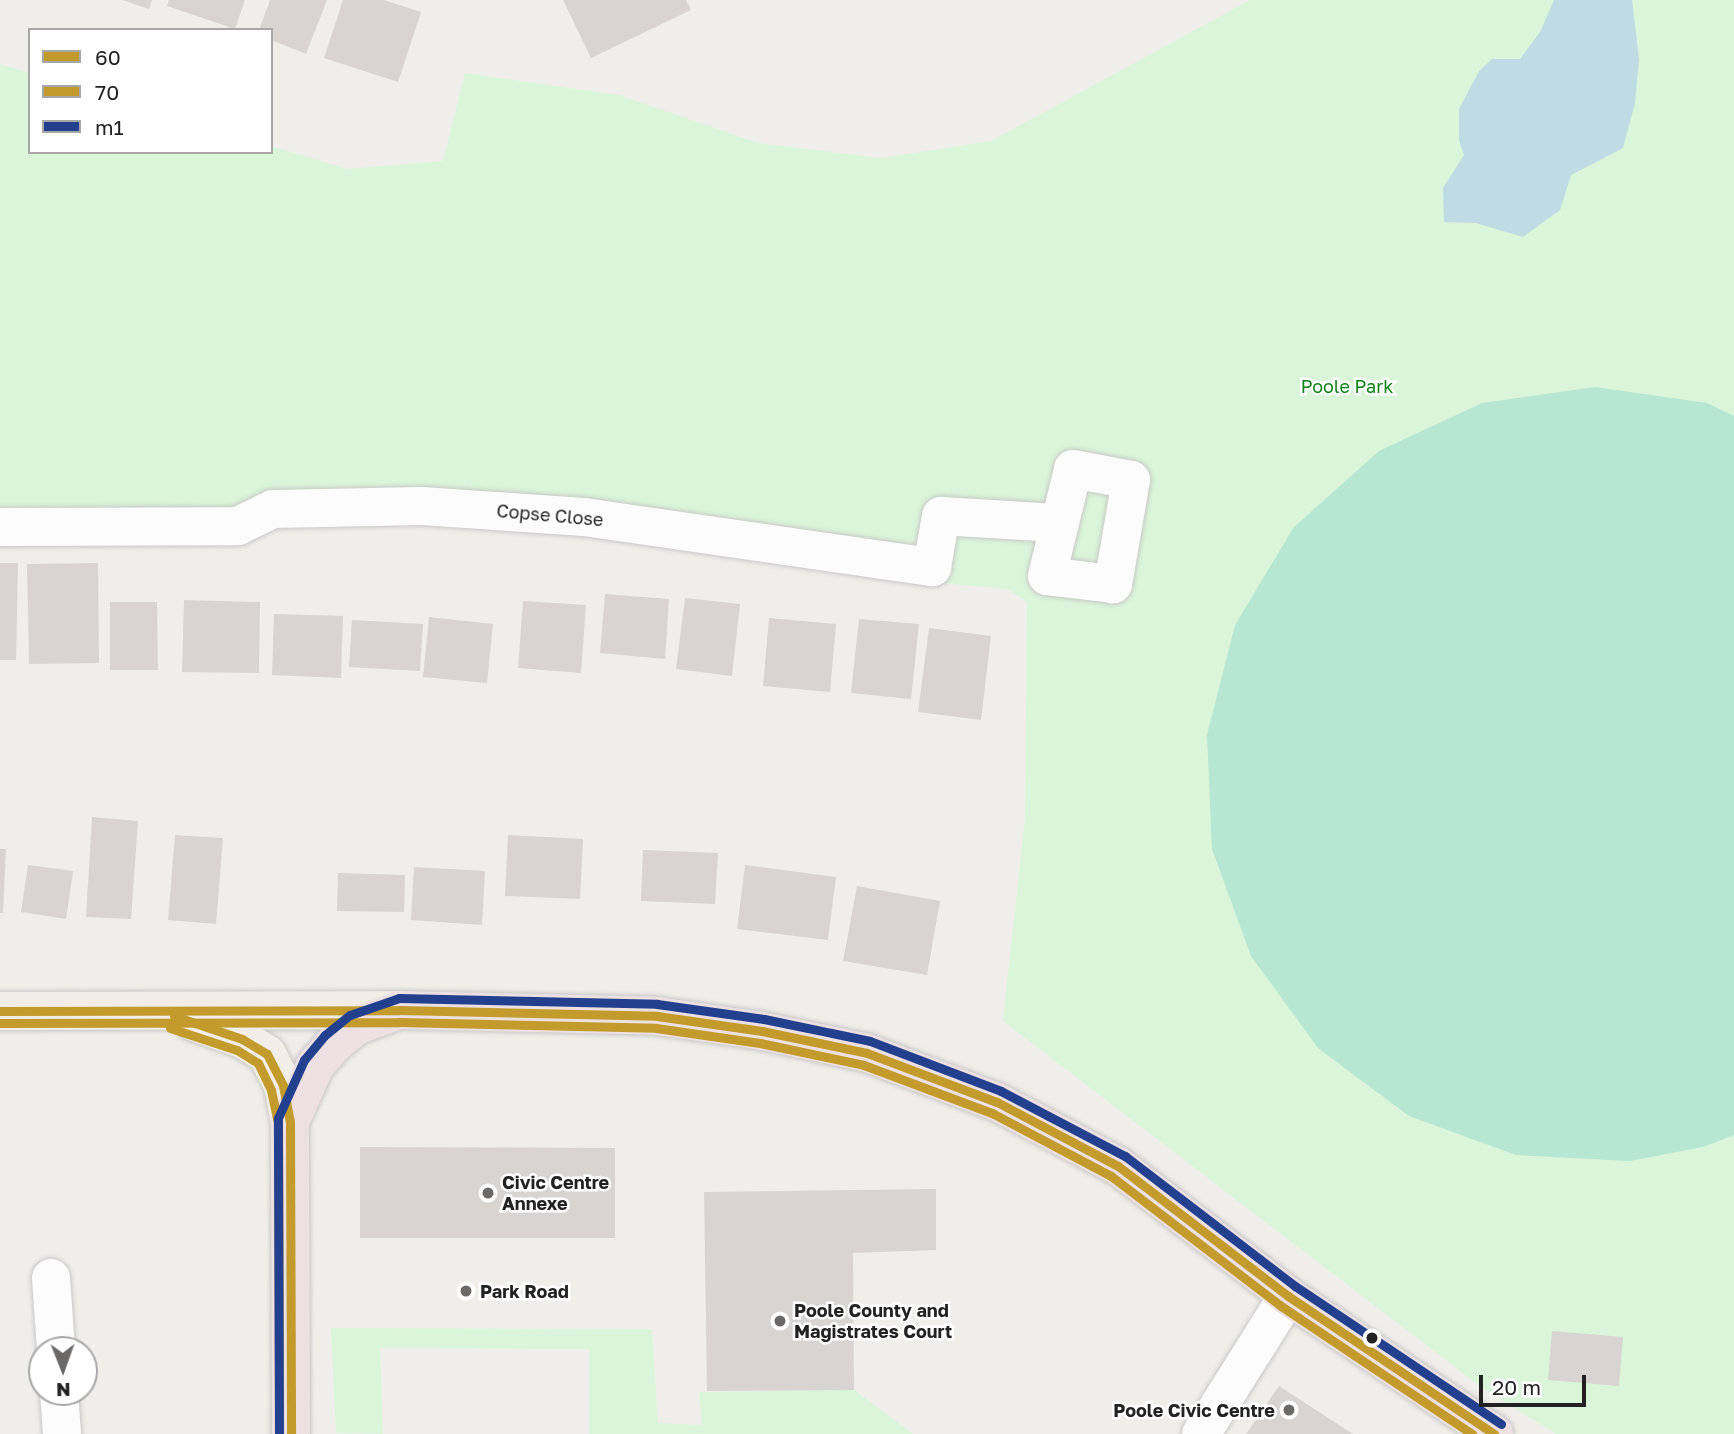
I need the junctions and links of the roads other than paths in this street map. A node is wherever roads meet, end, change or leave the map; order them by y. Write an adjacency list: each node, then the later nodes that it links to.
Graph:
1 (1057, 523): 2 (street, Copse Close)
2 (0, 527)
3 (399, 1010): 5 (main road); 6 (highway); 8 (highway)
4 (0, 1012): 5 (main road)
5 (159, 1012): 6 (main road)
6 (290, 1122): 12 (highway)
7 (51, 1278): 9 (street)
8 (1287, 1296): 13 (street); 14 (highway)
9 (55, 1336)
10 (60, 1406): 11 (street)
11 (62, 1434)
12 (291, 1434)
13 (1201, 1434)
14 (1494, 1434)

